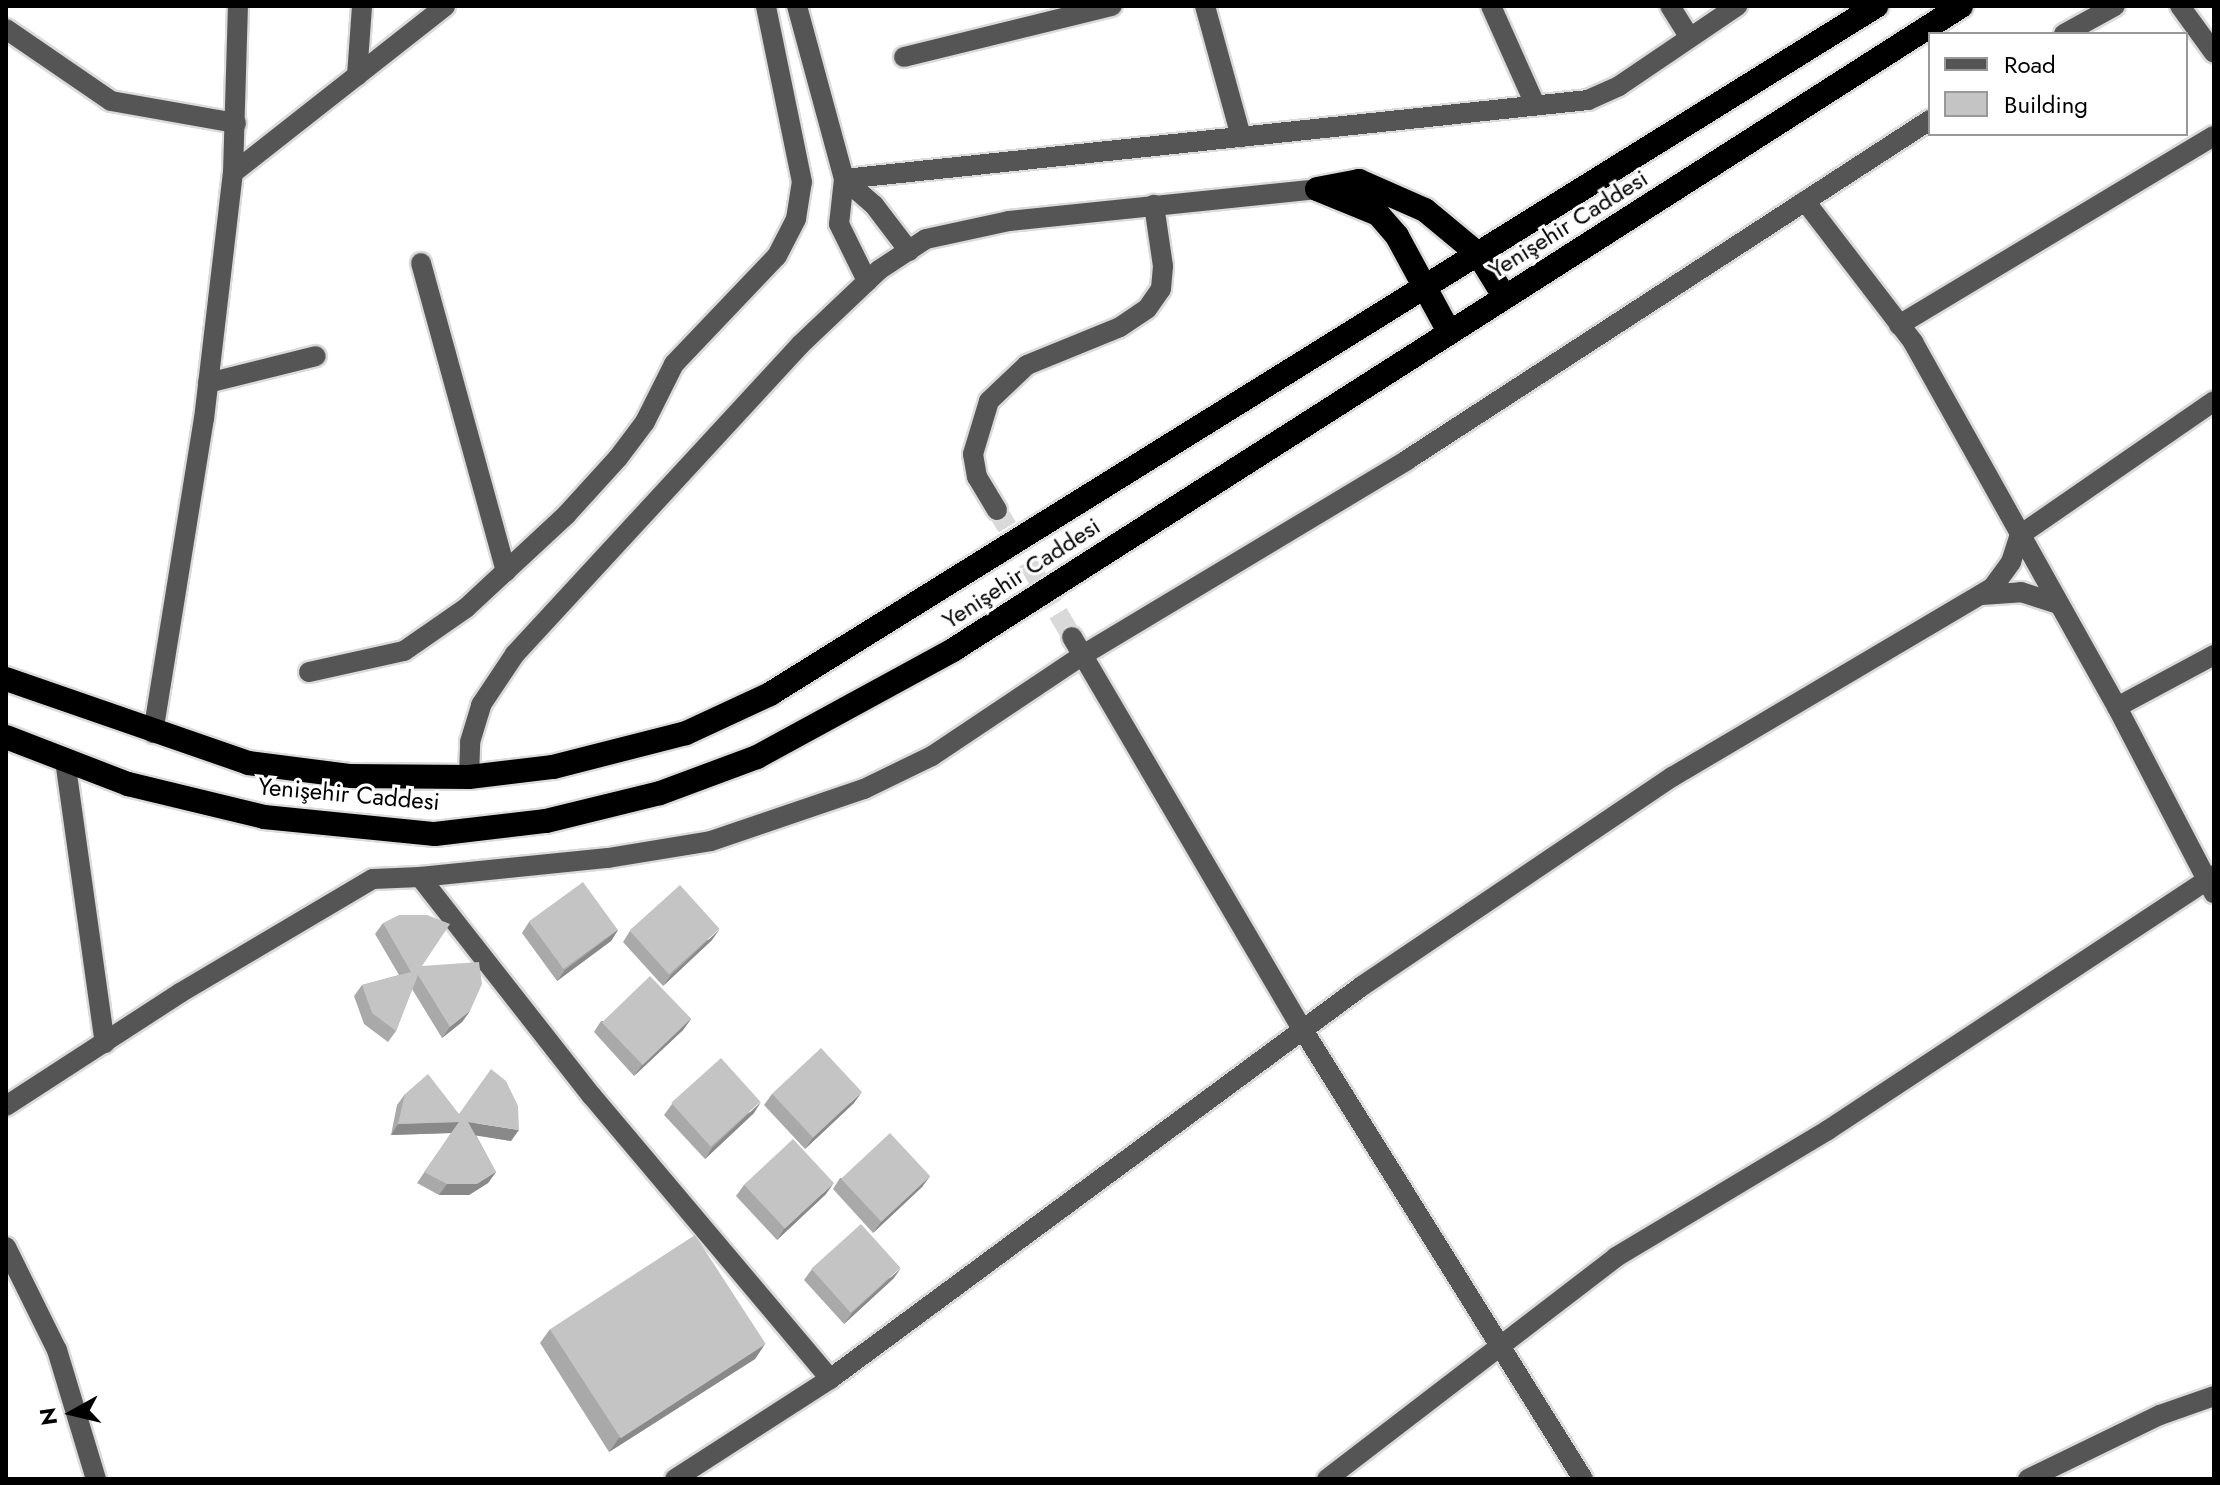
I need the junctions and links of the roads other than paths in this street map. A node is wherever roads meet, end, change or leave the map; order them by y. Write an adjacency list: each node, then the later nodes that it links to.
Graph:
1 (238, 6): 23 (street)
2 (362, 6): 20 (street)
3 (445, 6): 20 (street)
4 (766, 6): 44 (street)
5 (797, 6): 27 (street)
6 (1112, 6): 19 (street)
7 (1205, 6): 25 (street)
8 (1491, 6): 21 (street)
9 (1670, 6): 17 (street)
10 (1737, 6): 17 (street)
11 (1876, 6): 32 (highway, Yenişehir Caddesi)
12 (1961, 6): 36 (highway, Yenişehir Caddesi)
13 (2115, 6): 16 (street)
14 (2180, 6): 18 (street)
15 (6, 29): 23 (street)
16 (2068, 32)
17 (1689, 37): 21 (street)
18 (2214, 53)
19 (904, 57)
20 (357, 76): 26 (street)
21 (1534, 102): 25 (street)
22 (1928, 121): 29 (street)
23 (236, 123): 26 (street)
24 (2214, 136): 37 (street)
25 (1241, 137): 27 (street)
26 (233, 173): 40 (street)
27 (844, 179): 31 (street); 34 (street)
28 (1317, 189): 30 (street); 32 (highway); 35 (highway)
29 (1805, 201): 37 (street); 47 (street)
30 (1154, 205): 31 (street); 42 (street)
31 (909, 251): 34 (street)
32 (1478, 254): 35 (highway, Yenişehir Caddesi); 36 (highway)
33 (421, 263): 44 (street)
34 (867, 281): 55 (street)
35 (1424, 286): 38 (highway); 55 (highway, Yenişehir Caddesi)
36 (1504, 296): 38 (highway, Yenişehir Caddesi)
37 (1899, 325): 43 (street)
38 (1448, 330): 54 (highway, Yenişehir Caddesi)
39 (316, 356): 40 (street)
40 (208, 383): 52 (street)
41 (2214, 401): 43 (street)
42 (997, 510)
43 (2020, 535): 45 (street); 46 (street)
44 (506, 571): 49 (street)
45 (1978, 595): 46 (street); 58 (street)
46 (2059, 604): 51 (street)
47 (1078, 646): 56 (street); 58 (street)
48 (2214, 655): 51 (street)
49 (309, 672)
50 (6, 679): 52 (highway, Yenişehir Caddesi)
51 (2117, 707): 57 (street)
52 (153, 733): 55 (highway, Yenişehir Caddesi)
53 (6, 737): 54 (highway, Yenişehir Caddesi)
54 (65, 760): 59 (street)
55 (469, 777)
56 (420, 877): 59 (street); 63 (street)
57 (2212, 881): 62 (street)
58 (1303, 1030): 62 (street); 63 (street)
59 (105, 1043): 60 (street)
60 (6, 1106)
61 (6, 1247): 65 (street)
62 (1500, 1344): 67 (street); 68 (street)
63 (830, 1379): 66 (street)
64 (2214, 1396): 69 (street)
65 (96, 1479)
66 (675, 1479)
67 (1327, 1479)
68 (1583, 1479)
69 (2028, 1479)

